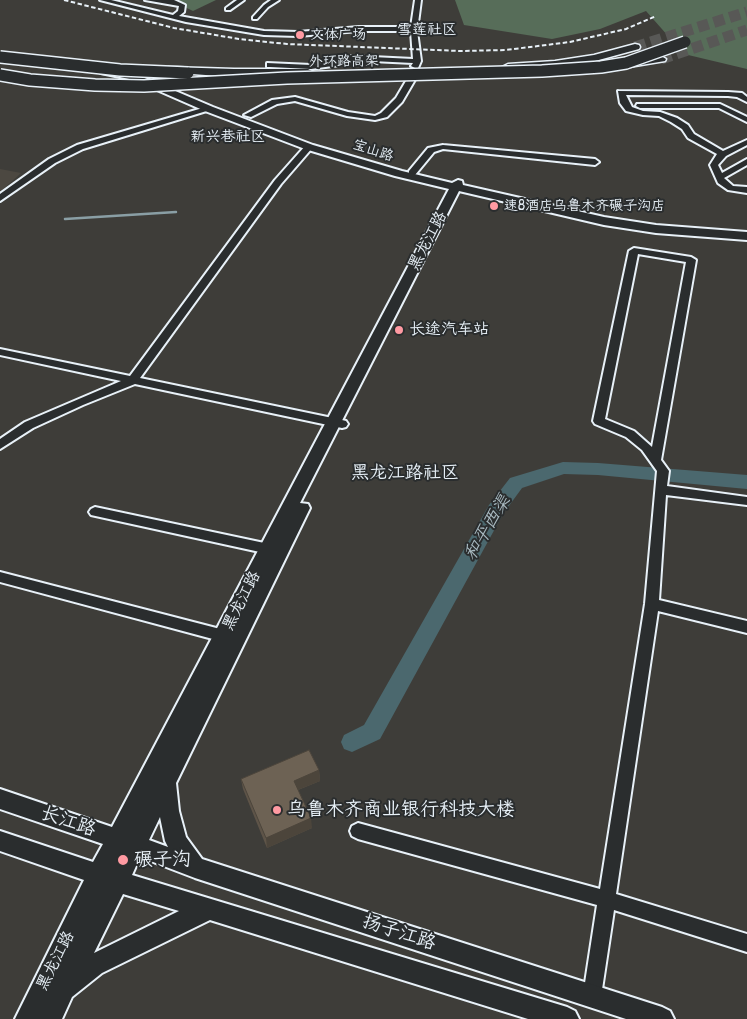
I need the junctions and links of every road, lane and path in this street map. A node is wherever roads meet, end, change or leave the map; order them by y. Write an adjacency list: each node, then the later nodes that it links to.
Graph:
1 (103, 0): 7 (street)
2 (148, 0): 7 (street)
3 (241, 0): 6 (street)
4 (276, 0): 8 (street)
5 (418, 0): 9 (street)
6 (228, 9)
7 (174, 17): 9 (street)
8 (255, 18)
9 (415, 29): 12 (street)
10 (680, 40): 18 (highway, 外环路高架, bridge)
11 (635, 47): 17 (highway)
12 (352, 58): 15 (street); 16 (street)
13 (0, 59): 17 (highway, bridge); 19 (highway); 23 (main road, 宝山路); 24 (main road, 宝山路)
14 (661, 59): 19 (highway)
15 (332, 60)
16 (270, 65)
17 (233, 72): 19 (highway)
18 (0, 74)
19 (218, 76)
20 (412, 78): 24 (street)
21 (747, 100): 22 (street)
22 (627, 106): 25 (street); 28 (street)
23 (209, 109): 27 (main road, 宝山路); 35 (street)
24 (248, 115): 31 (main road, 宝山路)
25 (747, 120)
26 (747, 142): 28 (street)
27 (309, 147): 34 (main road, 宝山路); 39 (street)
28 (723, 154): 32 (street)
29 (594, 162): 31 (street)
30 (747, 162): 32 (street)
31 (412, 172): 34 (main road, 宝山路)
32 (720, 177): 33 (street)
33 (747, 190)
34 (458, 191): 36 (main road, 宝山路); 37 (main road); 40 (main road, 黑龙江路)
35 (0, 198)
36 (747, 229)
37 (747, 236)
38 (0, 352): 39 (street)
39 (132, 381): 40 (street); 41 (street)
40 (337, 423): 46 (main road, 黑龙江路); 51 (main road, 黑龙江路)
41 (0, 445)
42 (656, 459): 42 (street); 43 (street)
43 (660, 490): 44 (street); 48 (street)
44 (747, 501)
45 (94, 512): 46 (street)
46 (270, 549): 50 (main road, 黑龙江路)
47 (0, 577): 50 (street)
48 (652, 604): 49 (street); 58 (street)
49 (747, 627)
50 (224, 636): 55 (main road, 黑龙江路)
51 (166, 782): 55 (main road, 黑龙江路); 56 (main road)
52 (0, 799): 55 (main road, 长江路)
53 (358, 831): 58 (street)
54 (0, 841): 57 (main road)
55 (127, 842): 56 (main road, 扬子江路); 57 (main road, 黑龙江路)
56 (195, 867): 62 (main road, 扬子江路)
57 (108, 878): 59 (main road, 扬子江路); 61 (main road, 黑龙江路); 64 (main road, 黑龙江路)
58 (606, 899): 60 (street); 62 (street)
59 (210, 909): 61 (main road); 63 (main road, 扬子江路)
60 (747, 943)
61 (63, 992): 65 (main road, 黑龙江路)
62 (592, 996): 67 (main road, 扬子江路)
63 (542, 1014): 66 (main road, 扬子江路)
64 (26, 1019)
65 (50, 1019)
66 (567, 1019)
67 (662, 1019)

